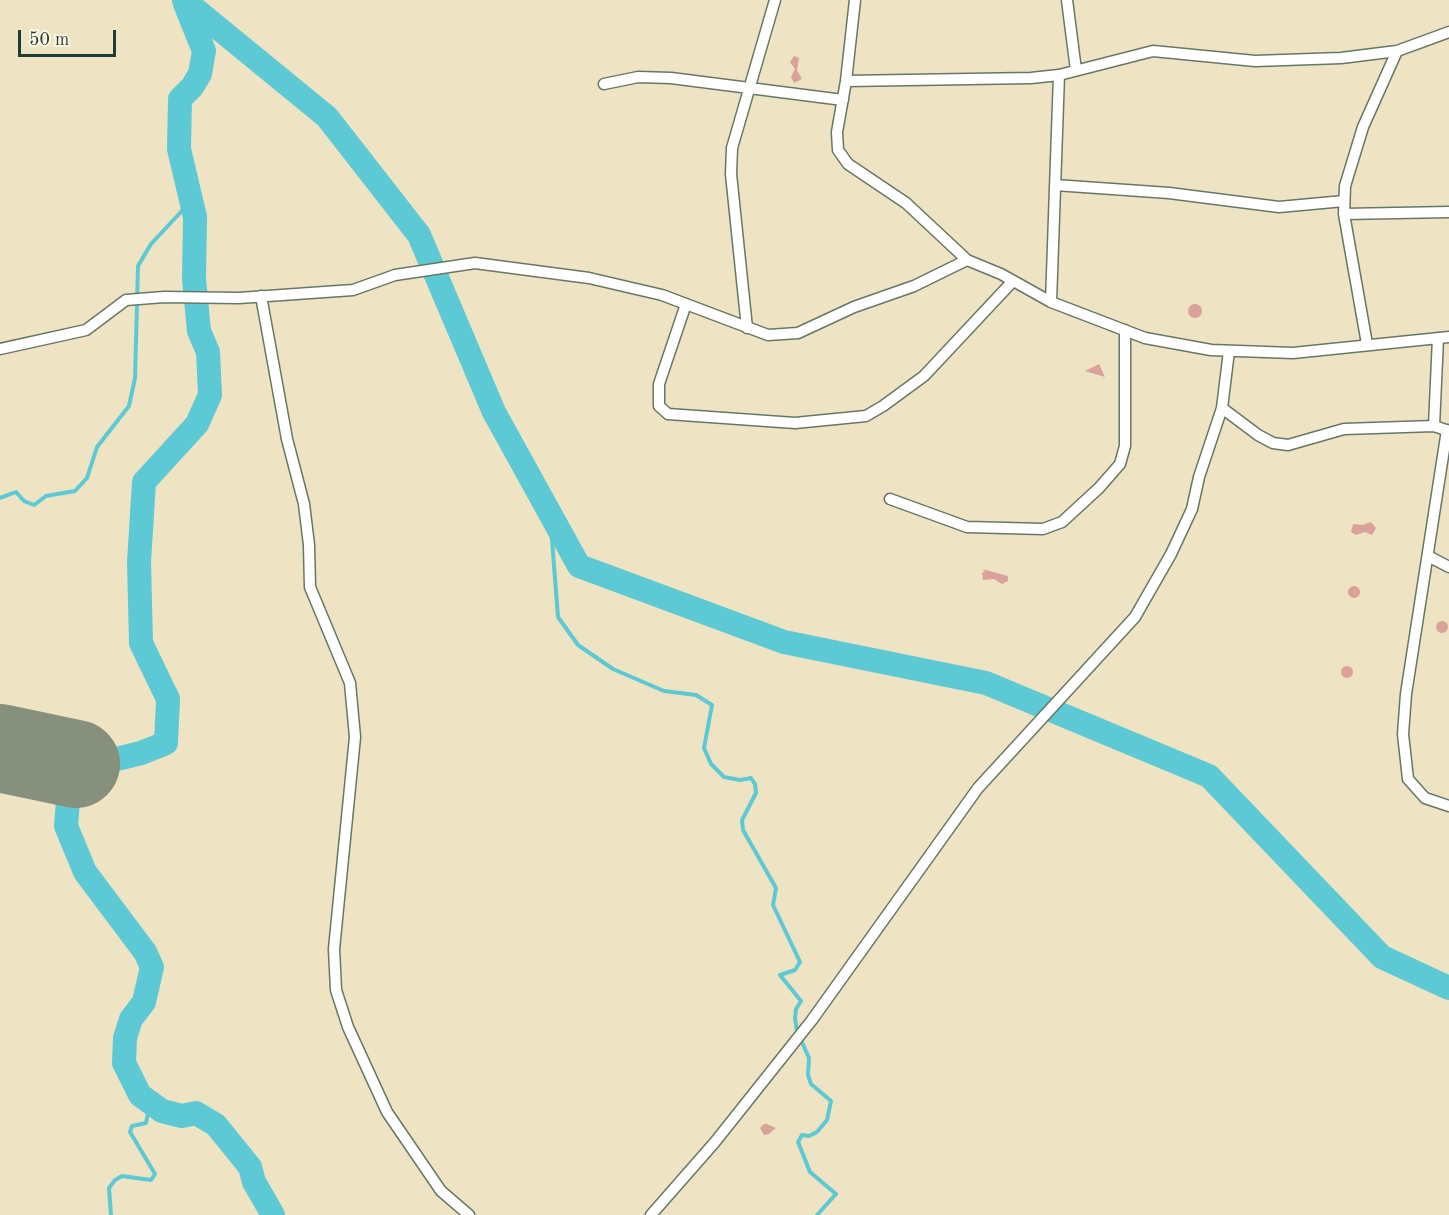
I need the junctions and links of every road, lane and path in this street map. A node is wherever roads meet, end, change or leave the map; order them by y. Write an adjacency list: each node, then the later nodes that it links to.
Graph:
1 (775, 0): 10 (street)
2 (855, 0): 8 (street)
3 (1067, 0): 6 (street)
4 (1449, 32): 5 (street)
5 (1397, 51): 6 (street); 13 (street)
6 (1076, 70): 7 (street)
7 (1059, 75): 8 (street); 12 (street)
8 (846, 81): 11 (street)
9 (604, 84): 10 (street)
10 (748, 90): 11 (street); 21 (street)
11 (843, 100): 16 (street)
12 (1055, 185): 13 (street); 19 (street)
13 (1344, 201): 15 (street)
14 (1449, 212): 15 (street)
15 (1344, 214): 24 (street)
16 (967, 260): 17 (street); 21 (street)
17 (1013, 281): 19 (street); 20 (street)
18 (261, 296): 20 (street); 25 (street); 34 (street)
19 (1051, 302): 22 (street)
20 (686, 304): 21 (street)
21 (747, 328)
22 (1125, 330): 26 (street); 30 (street)
23 (1444, 338): 24 (street); 28 (street)
24 (1367, 344): 26 (street)
25 (0, 350)
26 (1229, 351): 27 (street)
27 (1222, 408): 28 (street); 35 (street)
28 (1434, 426): 29 (street)
29 (1448, 431): 31 (street)
30 (890, 499)
31 (1428, 556): 32 (street); 33 (street)
32 (1449, 567)
33 (1449, 806)
34 (469, 1215)
35 (651, 1215)

